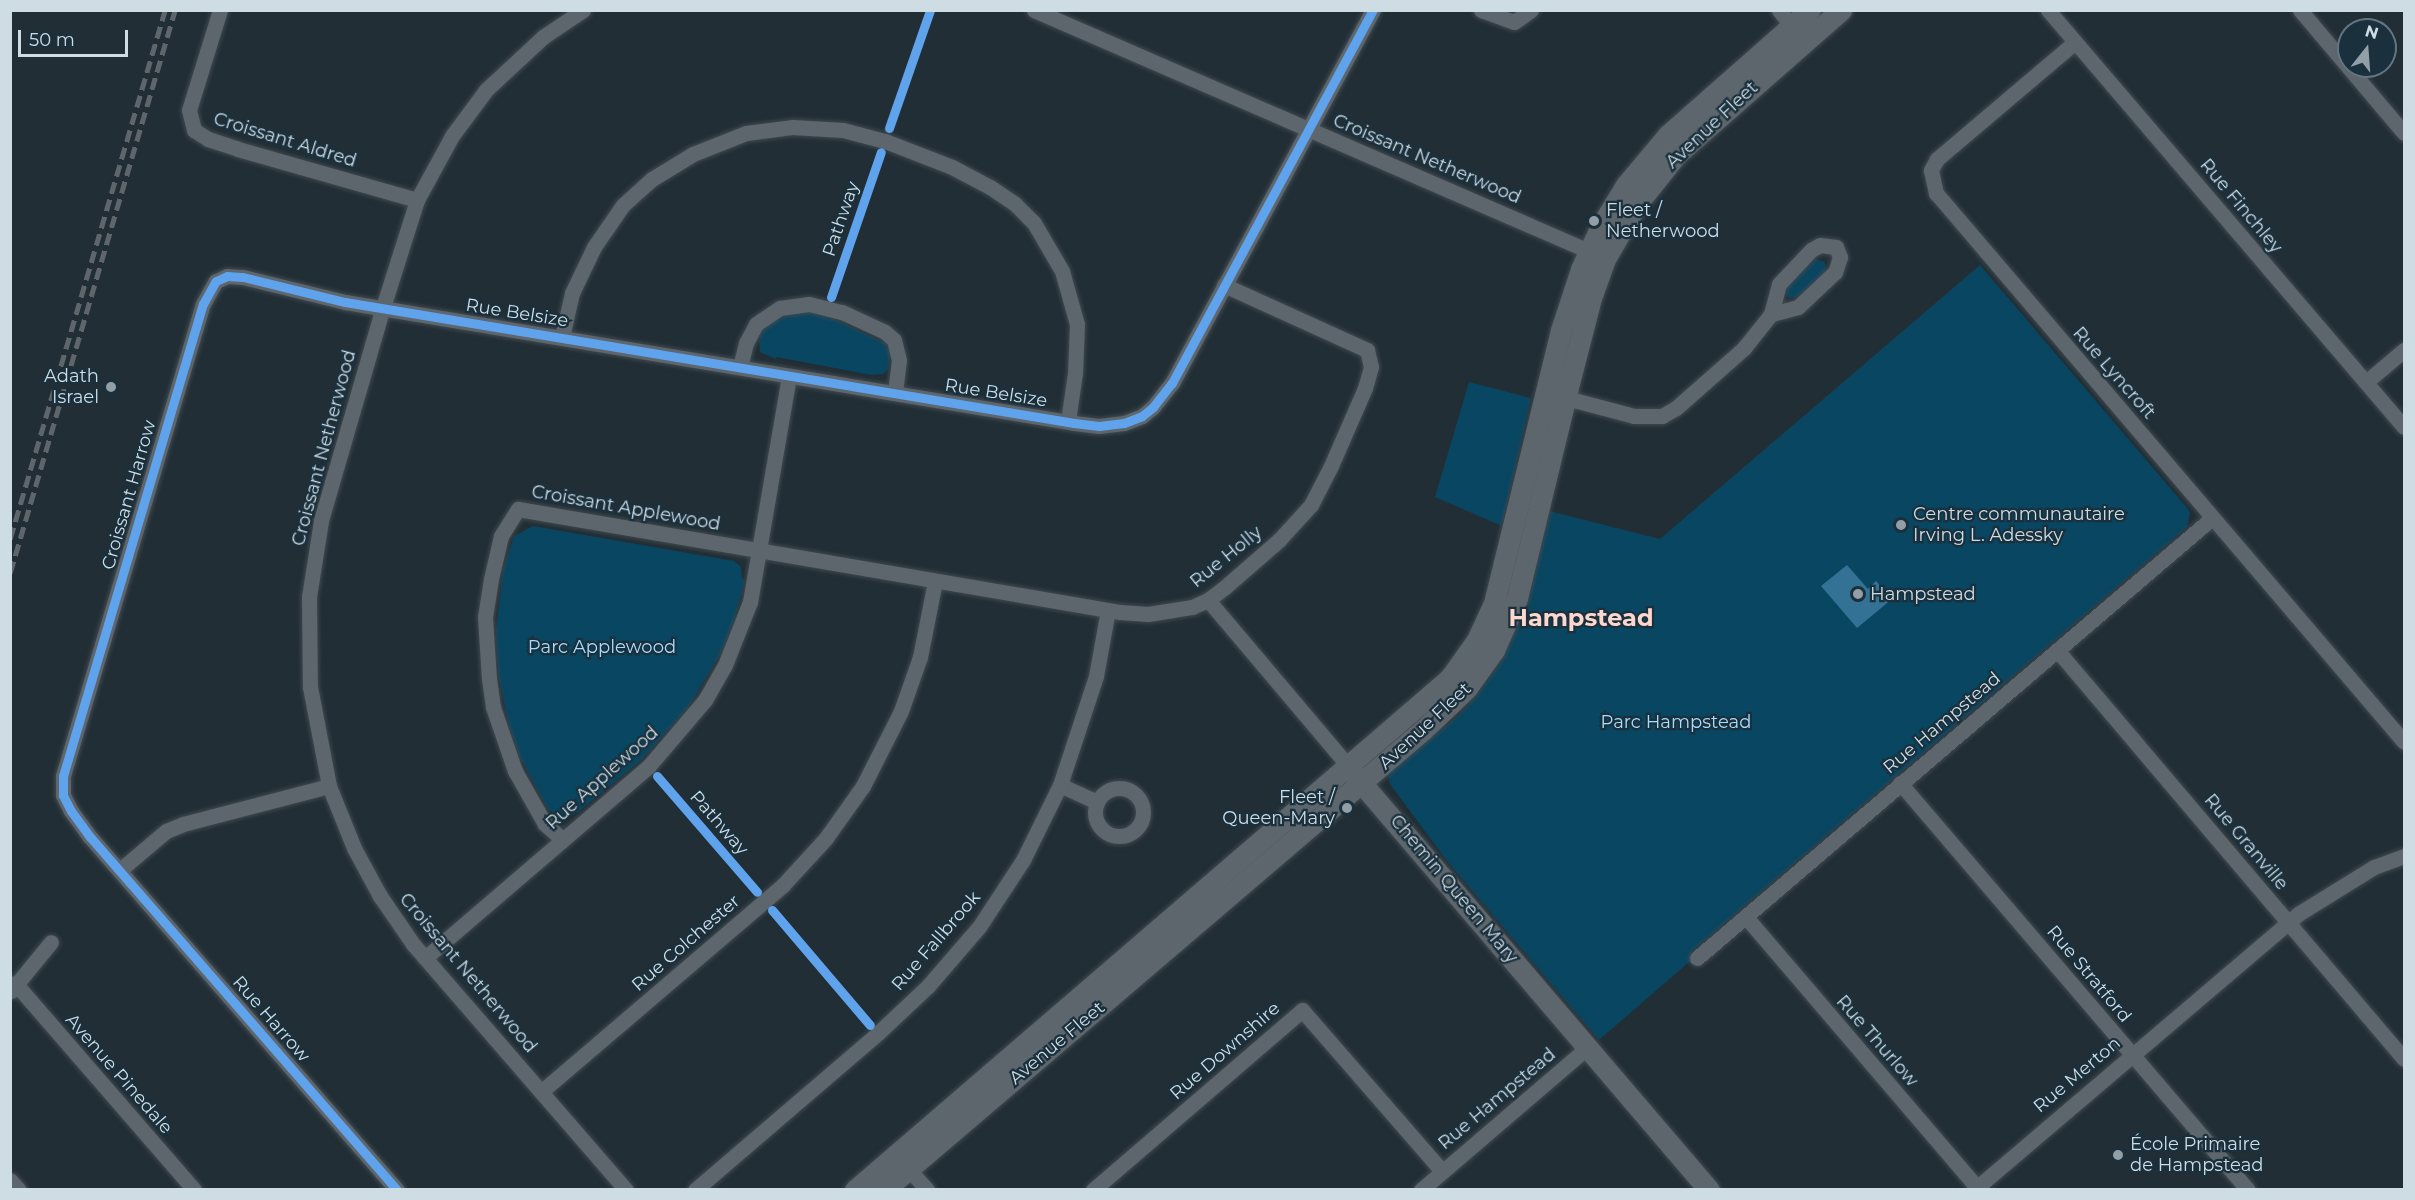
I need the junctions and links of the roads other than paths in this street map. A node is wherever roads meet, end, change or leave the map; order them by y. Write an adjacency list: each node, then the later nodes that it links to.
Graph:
1 (220, 10): 15 (street, Croissant Aldred)
2 (582, 10): 15 (street, Croissant Netherwood)
3 (1034, 10): 13 (street, Croissant Netherwood)
4 (1373, 10): 13 (street, Rue Belsize)
5 (1481, 10): 6 (street)
6 (1531, 10)
7 (1810, 10): 11 (main road, Avenue Fleet)
8 (1841, 10): 11 (main road, Avenue Fleet)
9 (2048, 10): 12 (street, Rue Finchley)
10 (2300, 10): 14 (street)
11 (1792, 26): 16 (main road, Avenue Fleet)
12 (2074, 42): 24 (street, Rue Finchley); 29 (street, Rue Lyncroft)
13 (1309, 129): 16 (street, Croissant Netherwood); 17 (street, Rue Belsize)
14 (2404, 133)
15 (417, 200): 18 (street, Croissant Netherwood)
16 (1597, 255): 26 (main road, Avenue Fleet)
17 (1224, 285): 27 (street, Rue Belsize); 32 (street, Rue Holly)
18 (383, 307): 20 (street, Rue Belsize); 39 (street, Croissant Netherwood); 43 (street, Croissant Harrow)
19 (1771, 314): 19 (street); 26 (street)
20 (562, 337): 22 (street, Rue Belsize); 27 (street)
21 (2404, 350): 24 (street)
22 (740, 367): 23 (street, Rue Belsize); 25 (street)
23 (789, 376): 25 (street, Rue Belsize); 30 (street, Rue Applewood)
24 (2366, 382): 28 (street, Rue Finchley)
25 (895, 393): 27 (street, Rue Belsize)
26 (1556, 395): 36 (main road, Avenue Fleet)
27 (1068, 421)
28 (2404, 427)
29 (2212, 518): 34 (street, Rue Hampstead); 35 (street, Rue Lyncroft)
30 (759, 551): 31 (street, Rue Holly); 41 (street, Rue Applewood); 41 (street, Croissant Applewood)
31 (935, 581): 33 (street, Rue Holly); 53 (street, Rue Colchester)
32 (1208, 600): 33 (street, Rue Holly); 36 (street, Chemin Queen Mary)
33 (1108, 610): 38 (street, Rue Fallbrook)
34 (2057, 650): 37 (street, Rue Hampstead); 45 (street, Rue Granville)
35 (2404, 742)
36 (1355, 775): 50 (main road, Chemin Queen Mary); 54 (main road, Avenue Fleet)
37 (1900, 783): 44 (street, Rue Hampstead); 51 (street, Rue Stratford)
38 (1060, 785): 40 (street); 62 (street, Rue Fallbrook)
39 (328, 786): 43 (street); 47 (street, Croissant Netherwood)
40 (1098, 802)
41 (562, 839): 47 (street, Rue Applewood)
42 (2404, 856): 45 (street, Rue Merton)
43 (120, 870): 60 (street, Rue Harrow)
44 (1746, 917): 48 (street, Rue Hampstead); 57 (street, Rue Thurlow)
45 (2288, 922): 51 (street, Rue Merton); 52 (street, Rue Granville)
46 (51, 942): 49 (street)
47 (425, 958): 53 (street, Croissant Netherwood)
48 (1697, 958)
49 (13, 987): 59 (street, Avenue Pinedale)
50 (1588, 1047): 55 (street, Rue Hampstead); 68 (main road, Chemin Queen Mary)
51 (2132, 1054): 57 (street, Rue Merton); 69 (street, Rue Stratford)
52 (2404, 1059)
53 (542, 1091): 61 (street, Croissant Netherwood)
54 (903, 1162): 63 (main road, Avenue Fleet); 64 (main road, Avenue Fleet); 65 (street)
55 (1443, 1171): 66 (street, Rue Downshire); 67 (street, Rue Hampstead)
56 (10, 1180): 58 (street)
57 (1977, 1189)
58 (19, 1190)
59 (194, 1190)
60 (397, 1190)
61 (626, 1190)
62 (695, 1190)
63 (855, 1190)
64 (884, 1190)
65 (927, 1190)
66 (1093, 1190)
67 (1421, 1190)
68 (1709, 1190)
69 (2248, 1190)

